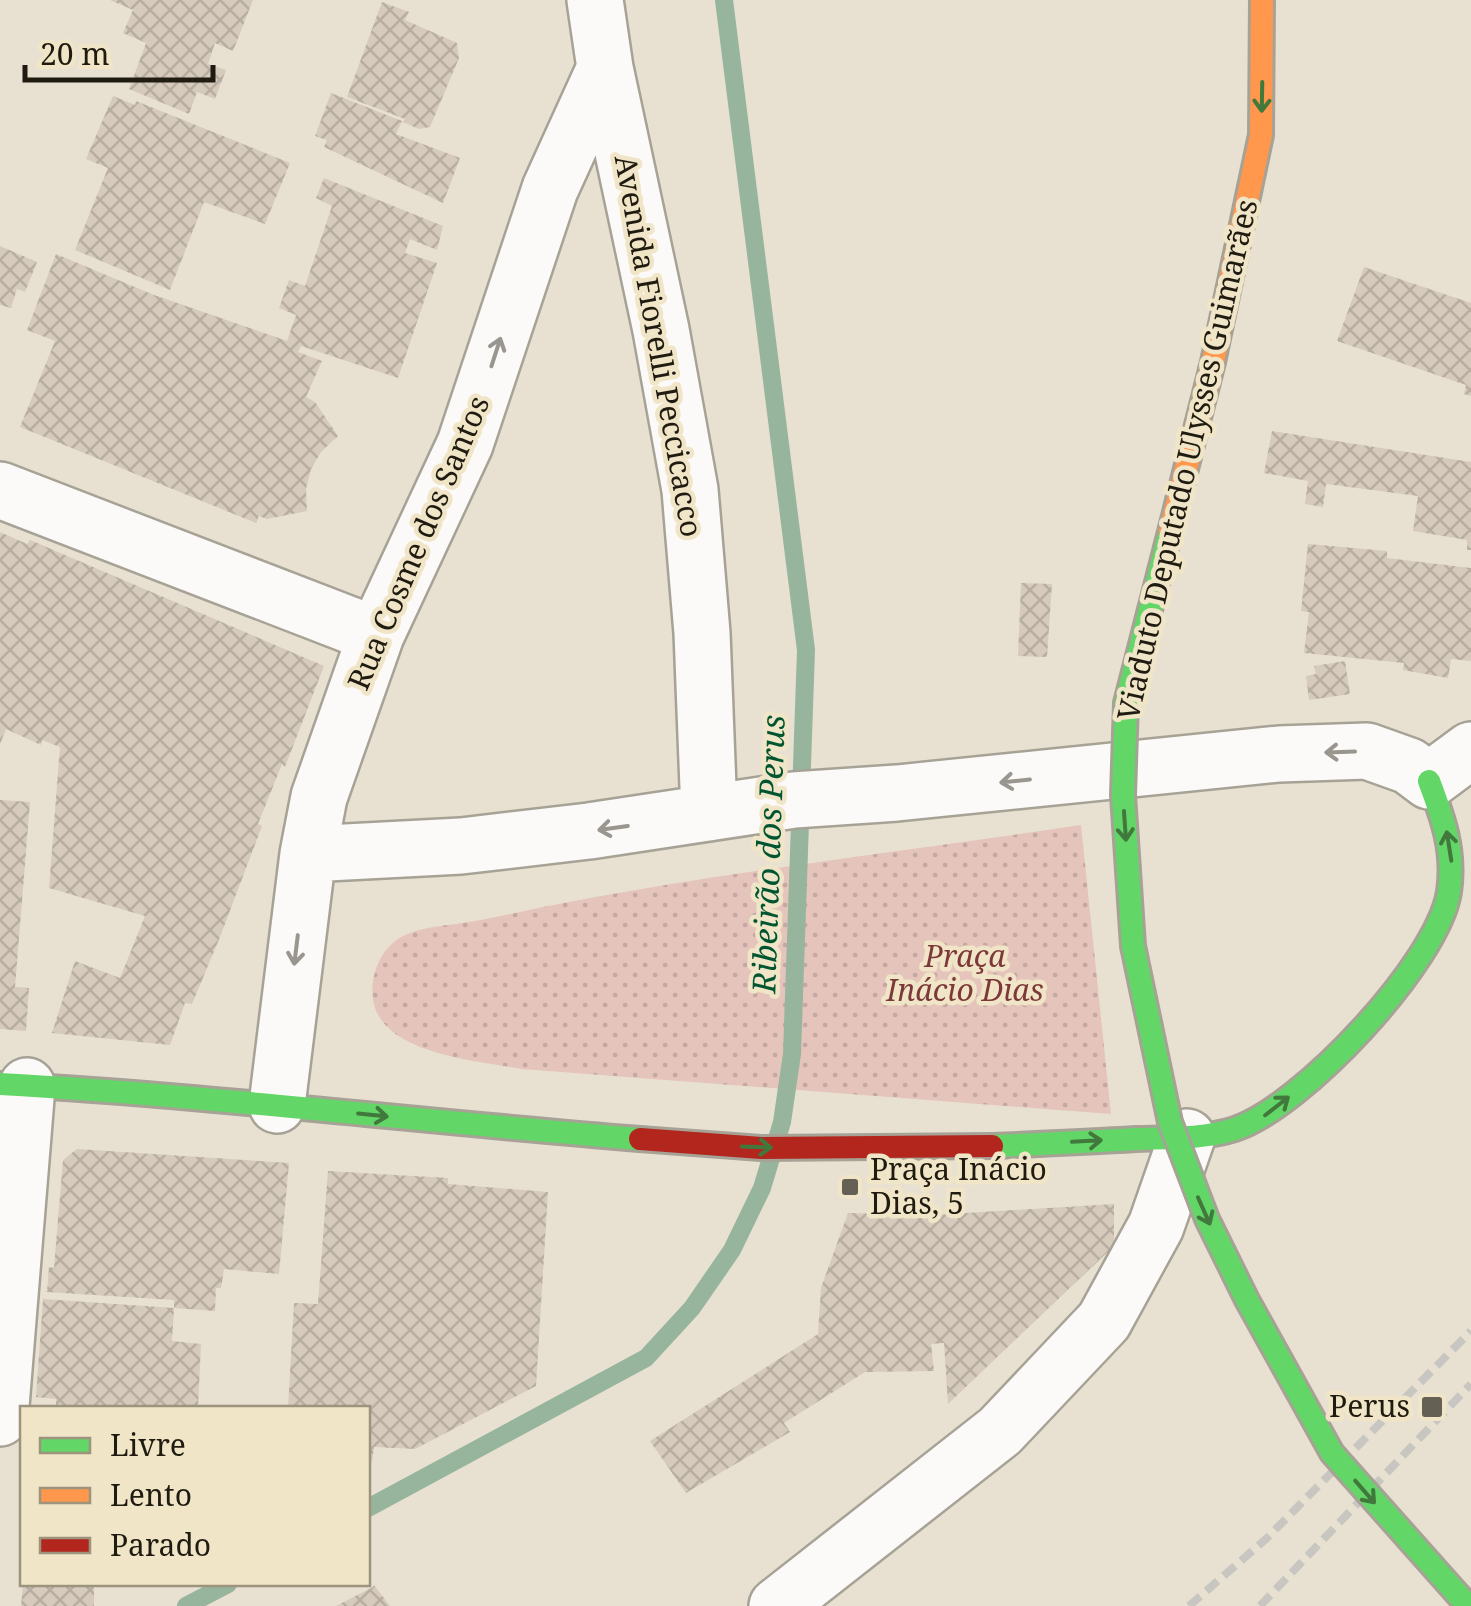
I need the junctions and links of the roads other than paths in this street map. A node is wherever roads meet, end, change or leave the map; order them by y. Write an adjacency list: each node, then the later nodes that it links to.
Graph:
1 (594, 0): 3 (street, Avenida Fiorelli Peccicacco)
2 (1262, 0): 14 (main road, Viaduto Deputado Ulysses Guimarães, one-way to 14, bridge)
3 (605, 68): 5 (street, Rua Cosme dos Santos, one-way to 3); 7 (street, Avenida Fiorelli Peccicacco)
4 (0, 490): 5 (street)
5 (376, 635): 8 (street, Rua Cosme dos Santos)
6 (1450, 766): 7 (street, one-way to 7); 11 (main road, one-way to 6)
7 (721, 812): 8 (street, one-way to 8)
8 (308, 854): 10 (street, one-way to 10)
9 (14, 1085): 10 (main road); 12 (street)
10 (276, 1105): 11 (main road, one-way to 11)
11 (1187, 1137): 13 (street)
12 (0, 1418)
13 (778, 1606)
14 (1468, 1606)

